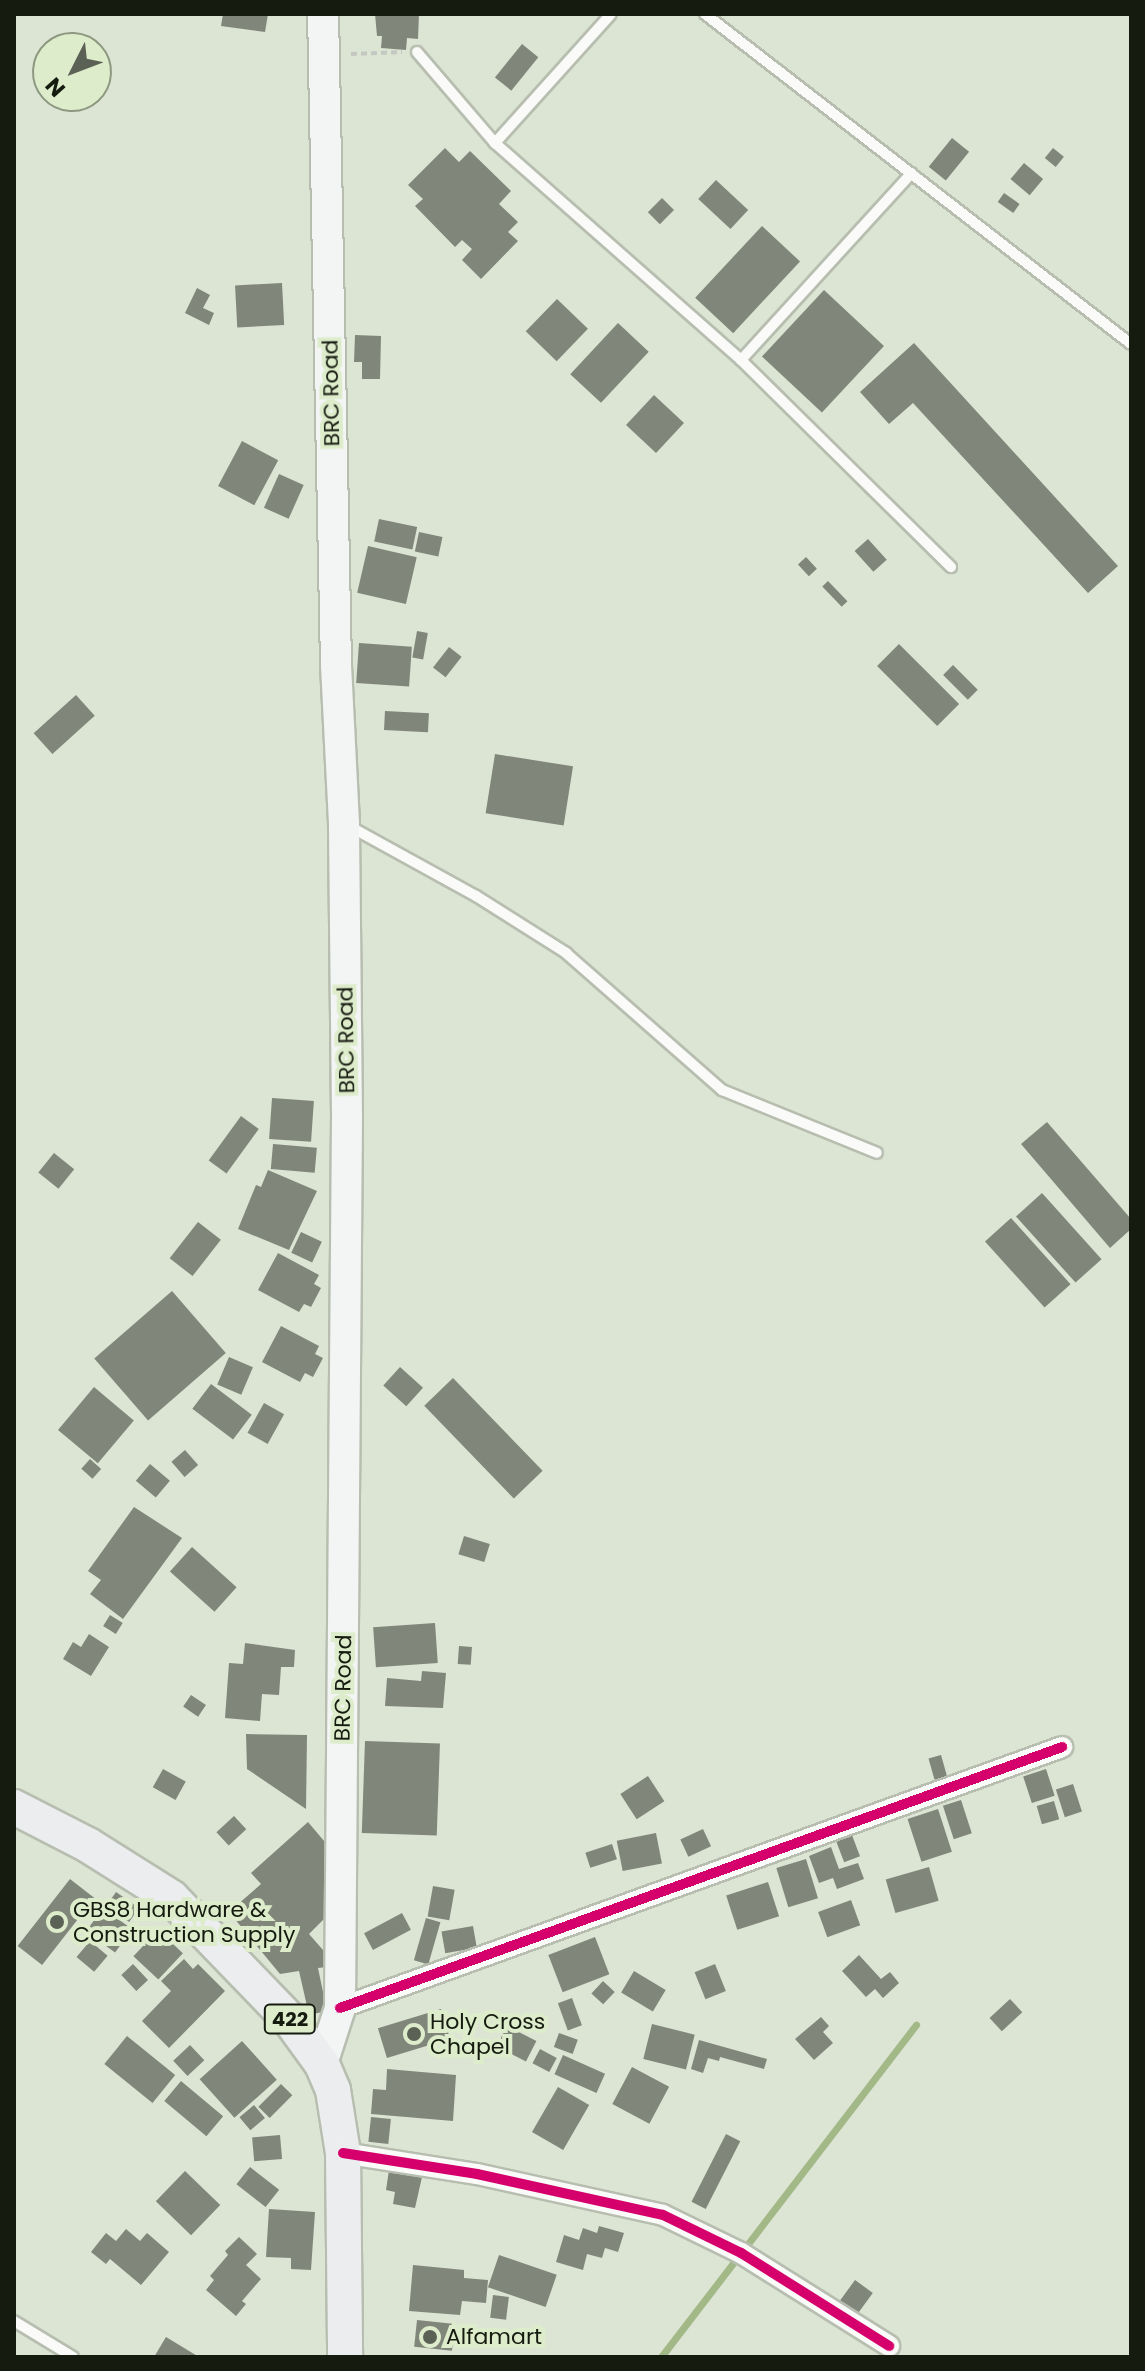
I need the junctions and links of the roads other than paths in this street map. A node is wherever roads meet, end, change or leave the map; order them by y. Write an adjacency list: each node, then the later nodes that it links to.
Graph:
1 (323, 14): 10 (main road, BRC Road)
2 (611, 14): 5 (lane)
3 (705, 14): 6 (lane)
4 (417, 52): 5 (lane)
5 (495, 143): 8 (lane)
6 (912, 173): 7 (lane); 8 (lane)
7 (1131, 344)
8 (741, 360): 9 (lane)
9 (951, 567)
10 (344, 823): 11 (lane); 14 (main road, BRC Road)
11 (877, 1153)
12 (1062, 1747): 14 (street)
13 (14, 1807): 15 (main road, 422)
14 (340, 2008): 15 (main road, BRC Road)
15 (322, 2064): 16 (main road, 422)
16 (343, 2153): 18 (street); 20 (main road, 422)
17 (14, 2321): 19 (lane)
18 (889, 2346)
19 (73, 2357)
20 (345, 2357)

